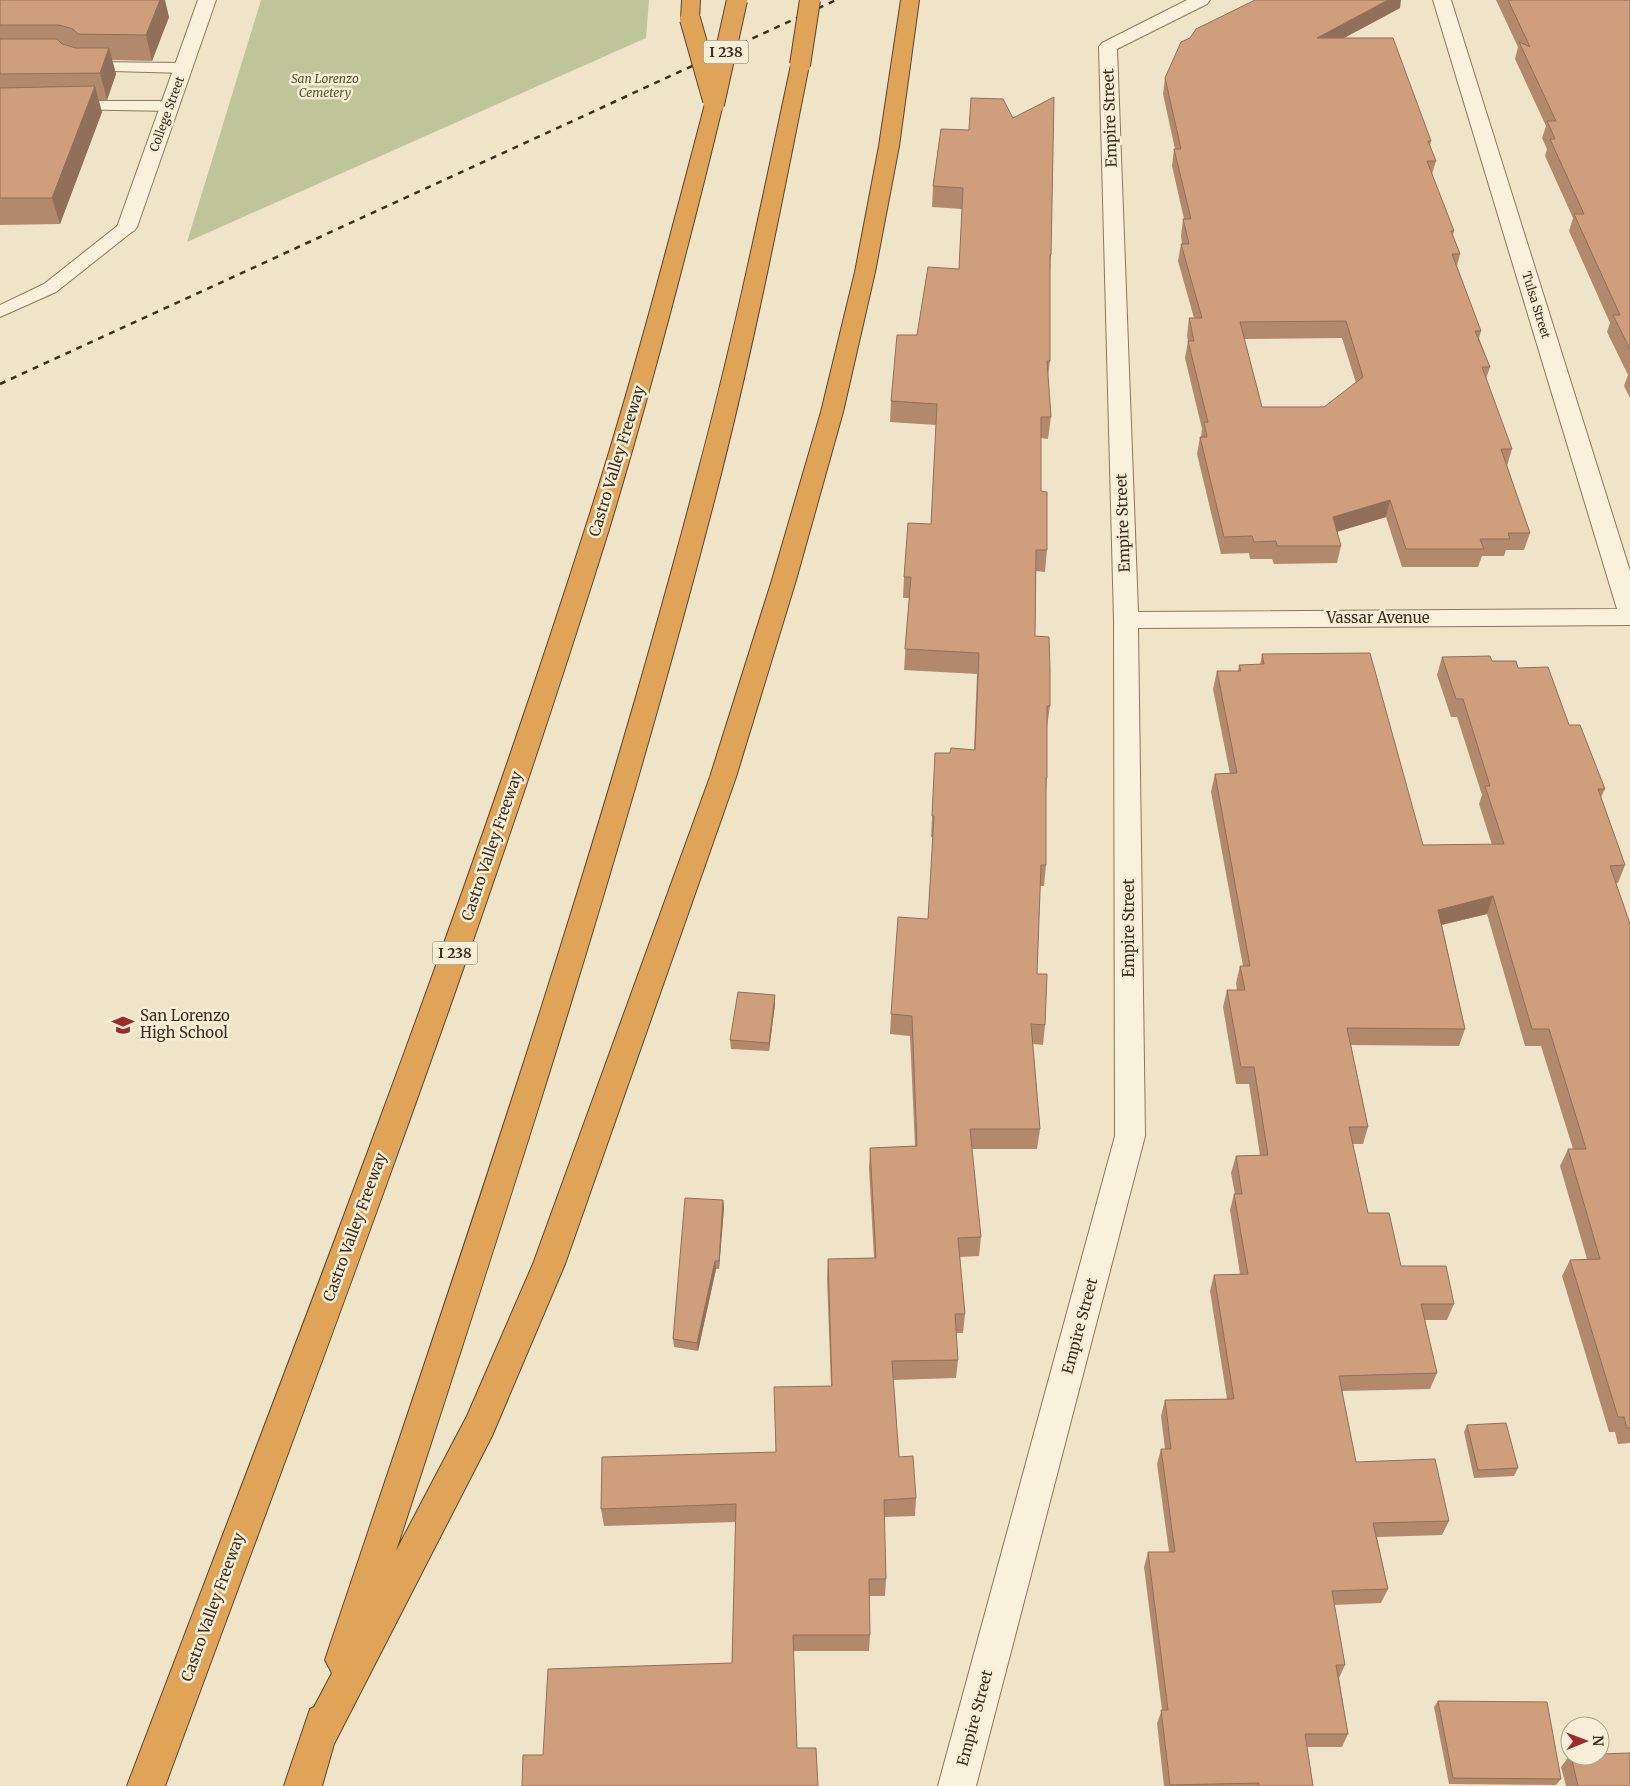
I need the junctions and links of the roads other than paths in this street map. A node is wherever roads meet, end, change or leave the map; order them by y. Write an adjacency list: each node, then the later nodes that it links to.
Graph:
1 (207, 0): 9 (street, College Street)
2 (691, 0): 10 (highway, bridge)
3 (737, 0): 10 (highway, Castro Valley Freeway / I 238, bridge)
4 (810, 0): 18 (highway, bridge)
5 (910, 0): 18 (highway)
6 (1201, 0): 17 (street, Empire Street)
7 (1442, 0): 15 (street, Tulsa Street)
8 (70, 58): 9 (lane)
9 (184, 68): 12 (street, College Street)
10 (714, 104): 19 (highway, Castro Valley Freeway / I 238)
11 (57, 106): 12 (lane)
12 (170, 106): 13 (street, College Street)
13 (126, 227): 14 (lane)
14 (0, 312)
15 (1630, 610)
16 (1630, 617): 17 (street, Vassar Avenue)
17 (1126, 620): 21 (street, Empire Street)
18 (317, 1740): 20 (highway)
19 (146, 1786)
20 (303, 1786)
21 (957, 1786)

